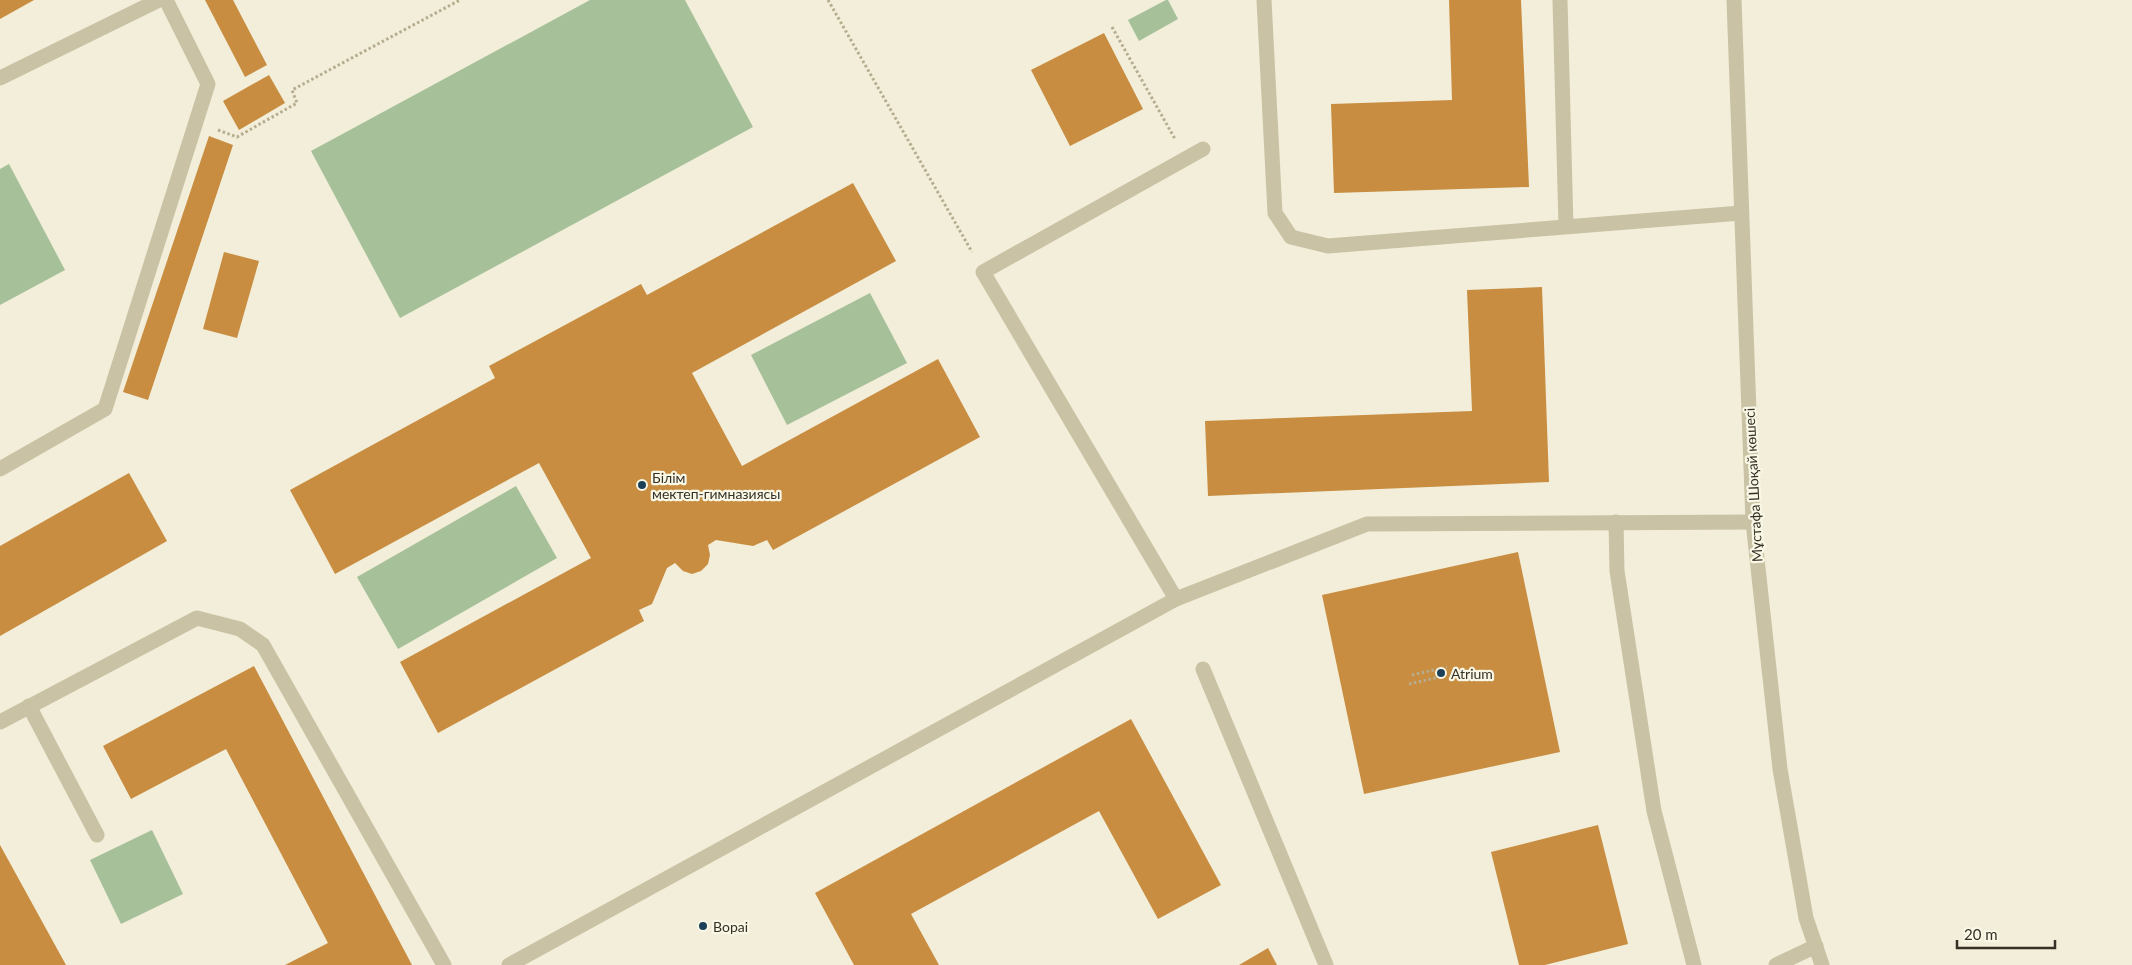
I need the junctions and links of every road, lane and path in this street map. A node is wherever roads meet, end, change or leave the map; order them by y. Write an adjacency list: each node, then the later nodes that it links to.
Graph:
1 (159, 0): 9 (street)
2 (166, 0): 10 (street)
3 (460, 0): 10 (path)
4 (828, 0): 15 (path)
5 (1264, 0): 14 (street)
6 (1560, 0): 14 (street)
7 (1734, 0): 13 (street, Мұстафа Шоқай көшесі)
8 (1112, 27): 12 (path)
9 (0, 78)
10 (195, 123): 16 (street)
11 (1203, 149): 12 (street)
12 (1186, 159): 15 (street)
13 (1742, 213): 14 (street); 18 (street, Мұстафа Шоқай көшесі)
14 (1566, 226)
15 (983, 272): 19 (street)
16 (0, 469)
17 (1616, 522): 18 (street); 19 (street); 32 (street)
18 (1753, 522): 28 (street, Мұстафа Шоқай көшесі)
19 (1176, 598): 30 (street)
20 (1447, 668): 22 (path)
21 (1203, 669): 31 (street)
22 (1412, 675)
23 (1444, 676): 24 (path)
24 (1409, 684)
25 (29, 706): 26 (street); 27 (street); 29 (street)
26 (0, 722)
27 (98, 835)
28 (1816, 946): 33 (street); 34 (street, Мұстафа Шоқай көшесі)
29 (444, 965)
30 (509, 965)
31 (1326, 965)
32 (1694, 965)
33 (1776, 965)
34 (1822, 965)

